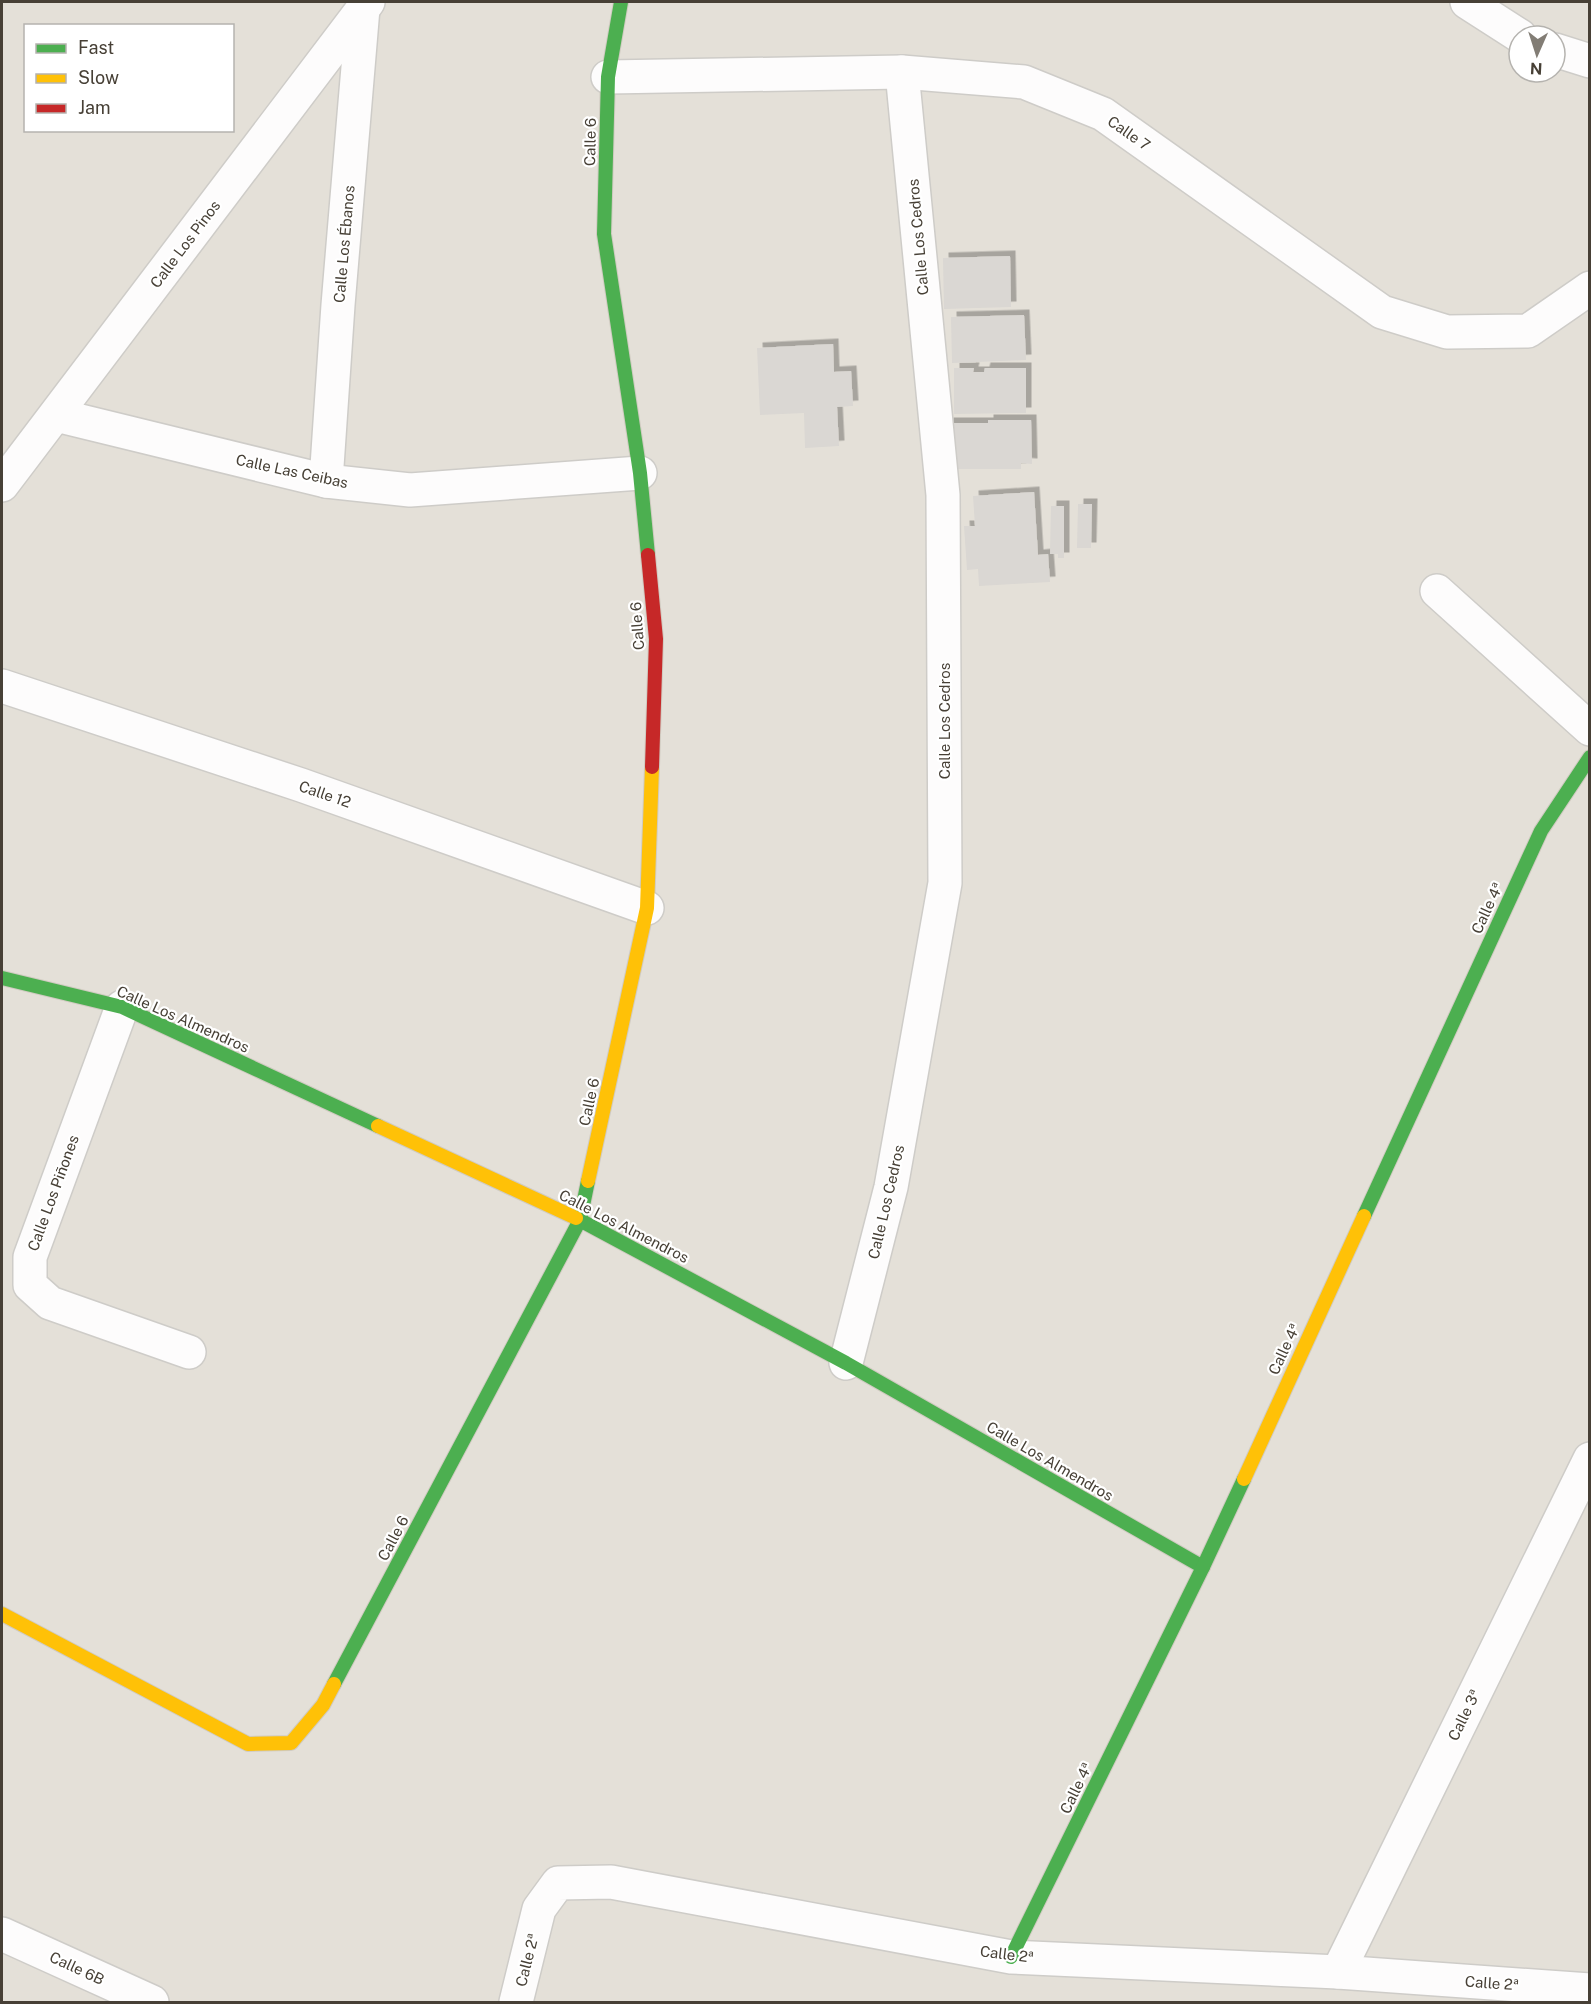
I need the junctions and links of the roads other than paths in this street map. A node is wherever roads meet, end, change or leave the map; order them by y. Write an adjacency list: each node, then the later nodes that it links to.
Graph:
1 (621, 2): 8 (street, Calle 6)
2 (1467, 2): 4 (street)
3 (365, 5): 10 (street, Calle Los Pinos); 12 (street, Calle Los Ébanos)
4 (1507, 28)
5 (1567, 54): 6 (street)
6 (1590, 61)
7 (902, 72): 8 (street, Calle 7); 9 (street, Calle 7); 23 (street, Calle Los Cedros)
8 (608, 77): 11 (street, Calle 6)
9 (1590, 288)
10 (56, 416): 12 (street, Calle Las Ceibas); 13 (street, Calle Los Pinos)
11 (639, 474): 12 (street, Calle Las Ceibas); 18 (street, Calle 6)
12 (326, 481)
13 (2, 485)
14 (1437, 591): 16 (street)
15 (2, 686): 18 (street, Calle 12)
16 (1590, 729)
17 (1590, 757): 25 (street, Calle 4ª)
18 (647, 908): 21 (street, Calle 6)
19 (2, 978): 20 (street, Calle Los Almendros)
20 (122, 1007): 21 (street, Calle Los Almendros); 22 (street, Calle Los Piñones)
21 (580, 1220): 23 (street, Calle Los Almendros); 26 (street, Calle 6)
22 (189, 1352)
23 (846, 1363): 25 (street, Calle Los Almendros)
24 (1590, 1459): 29 (street, Calle 3ª)
25 (1203, 1567): 28 (street, Calle 4ª)
26 (2, 1614)
27 (2, 1934): 31 (street, Calle 6B)
28 (1011, 1957): 29 (street, Calle 2ª); 32 (street, Calle 2ª)
29 (1338, 1972): 30 (street, Calle 2ª)
30 (1590, 1990)
31 (152, 2002)
32 (516, 2002)

